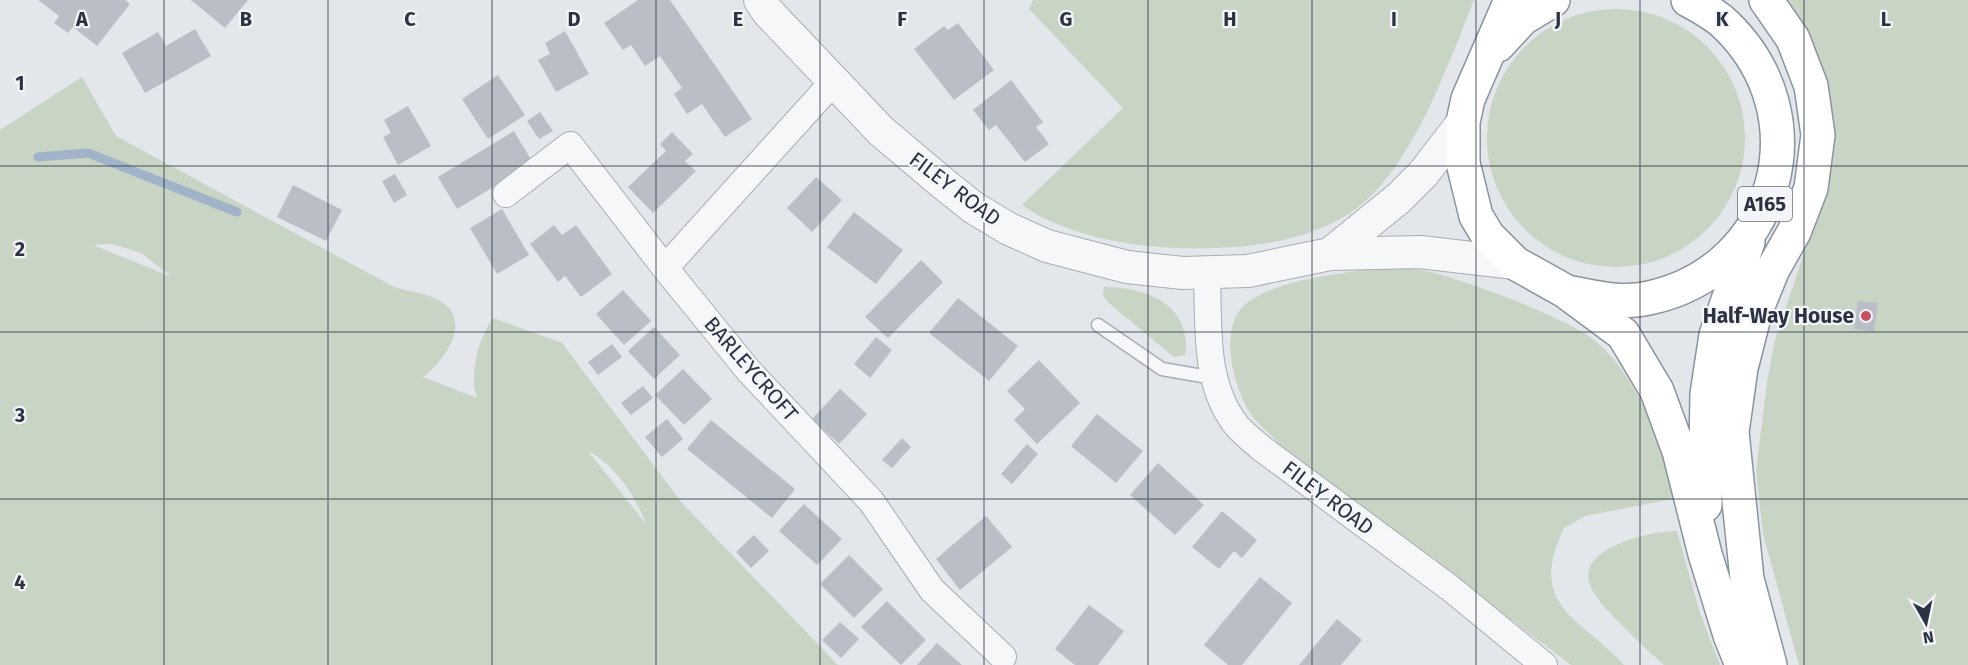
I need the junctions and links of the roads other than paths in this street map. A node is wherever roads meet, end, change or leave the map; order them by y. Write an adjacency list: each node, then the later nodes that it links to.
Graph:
1 (760, 0): 7 (street, FILEY ROAD)
2 (1511, 0): 6 (highway, FILEY ROAD / A165)
3 (1553, 0): 6 (highway, FILEY ROAD / A165)
4 (1688, 0): 10 (highway, FILEY ROAD / A165)
5 (1766, 0): 22 (highway)
6 (1487, 57): 8 (highway, FILEY ROAD / A165)
7 (832, 82): 13 (street); 14 (street, FILEY ROAD)
8 (1463, 122): 11 (street, FILEY ROAD); 12 (highway, FILEY ROAD / A165)
9 (506, 194): 13 (street, BARLEYCROFT)
10 (1753, 229): 15 (highway, FILEY ROAD / A165); 18 (highway, FILEY ROAD / A165)
11 (1330, 254): 12 (street, FILEY ROAD); 14 (street, FILEY ROAD)
12 (1515, 263): 15 (highway, FILEY ROAD / A165)
13 (665, 268): 19 (street, BARLEYCROFT)
14 (1207, 274): 17 (street, FILEY ROAD)
15 (1564, 291): 18 (highway, FILEY ROAD / A165)
16 (1098, 325): 17 (lane)
17 (1214, 378): 20 (street, FILEY ROAD)
18 (1705, 554): 21 (highway, FILEY ROAD / A165)
19 (1003, 657)
20 (1544, 665)
21 (1742, 665)
22 (1770, 665)

